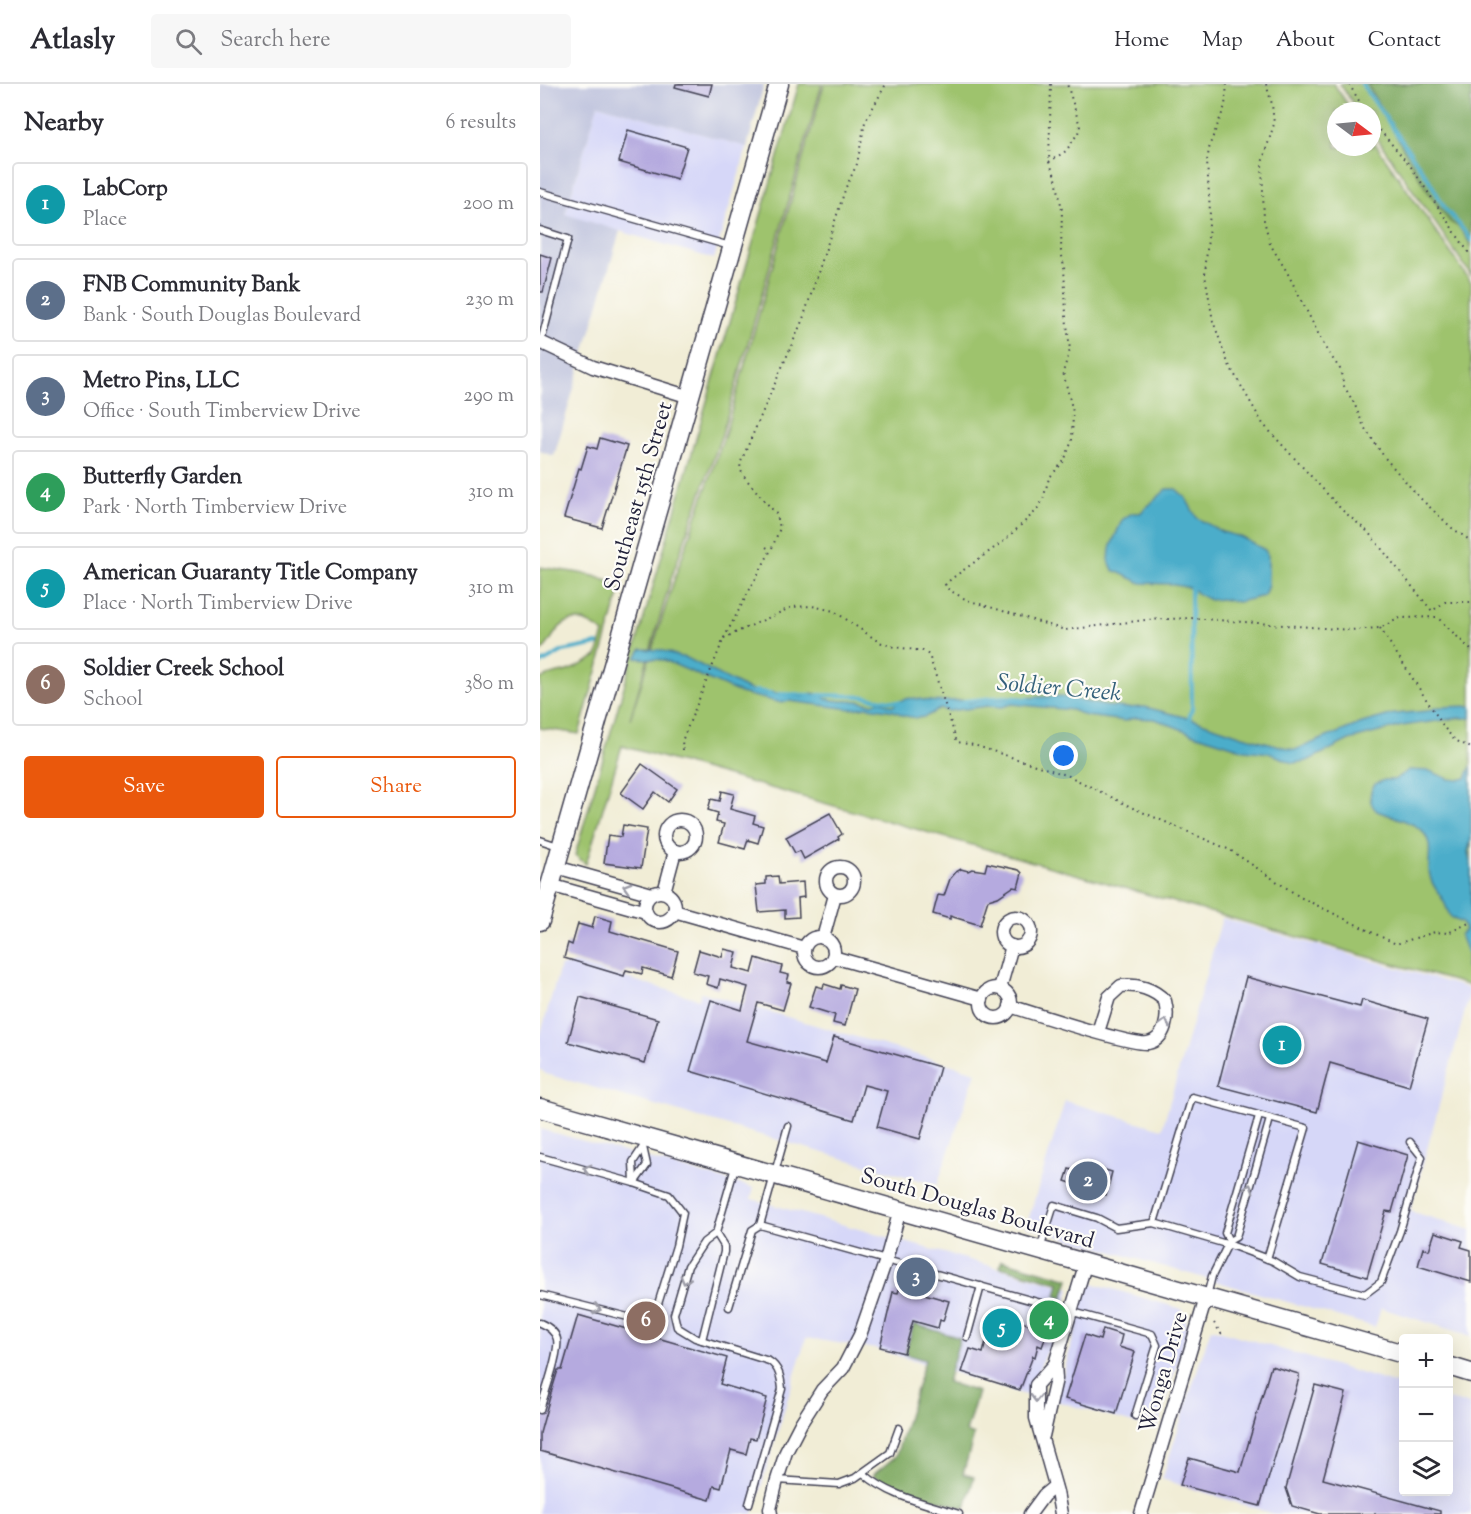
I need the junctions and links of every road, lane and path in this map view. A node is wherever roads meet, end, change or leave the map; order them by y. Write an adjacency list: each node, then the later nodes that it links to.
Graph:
1 (779, 84): 13 (main road, Southeast 15th Street)
2 (886, 84): 19 (path)
3 (1051, 84): 10 (path)
4 (1067, 84): 10 (path)
5 (1227, 84): 21 (path)
6 (1266, 84): 17 (path)
7 (1349, 84): 8 (path)
8 (1360, 102)
9 (1381, 132): 14 (path)
10 (1049, 162): 23 (path)
11 (540, 192): 13 (lane)
12 (540, 230): 15 (lane)
13 (733, 246): 16 (main road, Southeast 15th Street)
14 (1471, 256)
15 (540, 342): 16 (street)
16 (690, 397): 29 (main road, Southeast 15th Street)
17 (1471, 541)
18 (766, 547): 19 (path)
19 (771, 550): 24 (path)
20 (1471, 602): 21 (path)
21 (1432, 611): 22 (path)
22 (1437, 617): 23 (path); 25 (path)
23 (1380, 628): 26 (path)
24 (724, 638): 27 (path); 40 (path)
25 (1471, 650)
26 (1471, 748)
27 (683, 750)
28 (540, 840): 29 (lane)
29 (561, 847): 31 (main road, Southeast 15th Street)
30 (675, 851): 34 (street)
31 (556, 867): 32 (street); 33 (main road, Southeast 15th Street)
32 (601, 880): 34 (street, one-way to 32); 36 (street)
33 (550, 885): 36 (street); 39 (main road, Southeast 15th Street)
34 (658, 893): 37 (street); 38 (street)
35 (835, 895): 41 (street)
36 (597, 898): 38 (street)
37 (674, 911): 38 (street); 43 (street)
38 (646, 912)
39 (540, 921)
40 (1471, 922)
41 (823, 938): 43 (street); 44 (street)
42 (1012, 946): 45 (street)
43 (804, 948): 44 (street)
44 (833, 957): 46 (street)
45 (1000, 988): 46 (street); 47 (street)
46 (981, 999): 47 (street)
47 (1010, 1006): 48 (street)
48 (1098, 1032): 48 (street, one-way to 48)
49 (540, 1108): 54 (main road, South Douglas Boulevard)
50 (1259, 1116): 51 (lane); 60 (lane); 63 (lane, Wonga Drive)
51 (1270, 1119): 63 (lane, Wonga Drive, one-way to 51); 65 (lane)
52 (788, 1125): 57 (lane)
53 (1410, 1142): 65 (lane)
54 (644, 1143): 56 (main road, South Douglas Boulevard); 58 (lane); 58 (lane)
55 (540, 1156): 58 (lane, one-way to 55)
56 (736, 1164): 57 (main road, South Douglas Boulevard); 62 (lane)
57 (774, 1175): 59 (main road, South Douglas Boulevard); 61 (lane)
58 (634, 1183): 69 (lane, one-way to 58)
59 (900, 1210): 64 (main road, South Douglas Boulevard); 66 (street)
60 (1154, 1223): 63 (lane); 64 (lane)
61 (760, 1225): 66 (lane); 71 (lane)
62 (716, 1233): 77 (lane); 77 (lane, one-way to 77)
63 (1228, 1243): 65 (lane); 70 (lane, Wonga Drive)
64 (1040, 1250): 67 (main road, South Douglas Boulevard)
65 (1267, 1259)
66 (886, 1260): 68 (lane); 85 (street)
67 (1086, 1262): 70 (main road, South Douglas Boulevard); 72 (street)
68 (981, 1286): 72 (lane); 76 (lane)
69 (540, 1295)
70 (1206, 1298): 78 (main road, South Douglas Boulevard); 92 (street, Wonga Drive)
71 (729, 1307)
72 (1072, 1311): 82 (lane); 86 (street)
73 (540, 1323): 81 (lane)
74 (1214, 1323): 75 (path)
75 (1222, 1335)
76 (967, 1337)
77 (702, 1340): 87 (lane)
78 (1399, 1353)
79 (1453, 1367): 80 (main road)
80 (1471, 1373)
81 (540, 1410)
82 (1136, 1416)
83 (900, 1428): 84 (lane)
84 (862, 1473): 85 (lane); 89 (lane)
85 (777, 1480): 88 (street)
86 (1055, 1486): 90 (street); 91 (street)
87 (749, 1503)
88 (771, 1514)
89 (959, 1514)
90 (1030, 1514)
91 (1061, 1514)
92 (1142, 1514)

